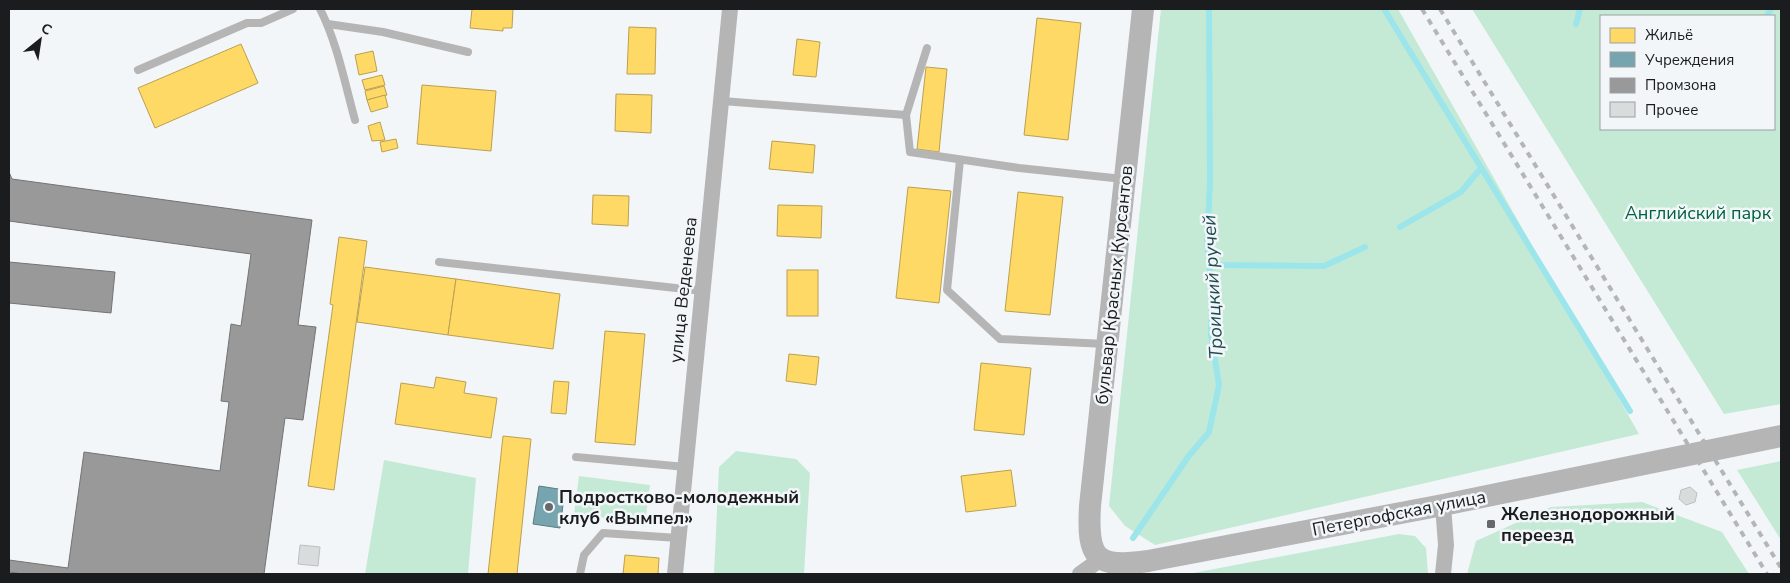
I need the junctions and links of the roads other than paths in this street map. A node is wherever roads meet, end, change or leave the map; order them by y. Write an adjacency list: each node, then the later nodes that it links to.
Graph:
1 (293, 9): 8 (lane)
2 (320, 9): 5 (lane)
3 (730, 9): 9 (street, улица Веденеева)
4 (1143, 9): 13 (main road, бульвар Красных Курсантов)
5 (328, 24): 7 (lane); 11 (lane)
6 (927, 48): 10 (lane)
7 (468, 52)
8 (138, 70)
9 (722, 101): 10 (lane); 15 (street, улица Веденеева)
10 (906, 115): 12 (lane)
11 (355, 120)
12 (960, 160): 13 (lane); 16 (lane)
13 (1125, 179): 16 (main road, бульвар Красных Курсантов)
14 (439, 262): 15 (lane)
15 (703, 290): 19 (street, улица Веденеева)
16 (1108, 344): 22 (main road, бульвар Красных Курсантов)
17 (1781, 436): 20 (main road, Петергофская улица)
18 (576, 458): 19 (lane)
19 (686, 468): 21 (street, улица Веденеева)
20 (1443, 505): 22 (main road, Петергофская улица); 26 (street)
21 (678, 538): 23 (lane); 24 (street, улица Веденеева)
22 (1101, 559): 25 (street)
23 (580, 574)
24 (675, 574)
25 (1080, 574)
26 (1443, 574)

